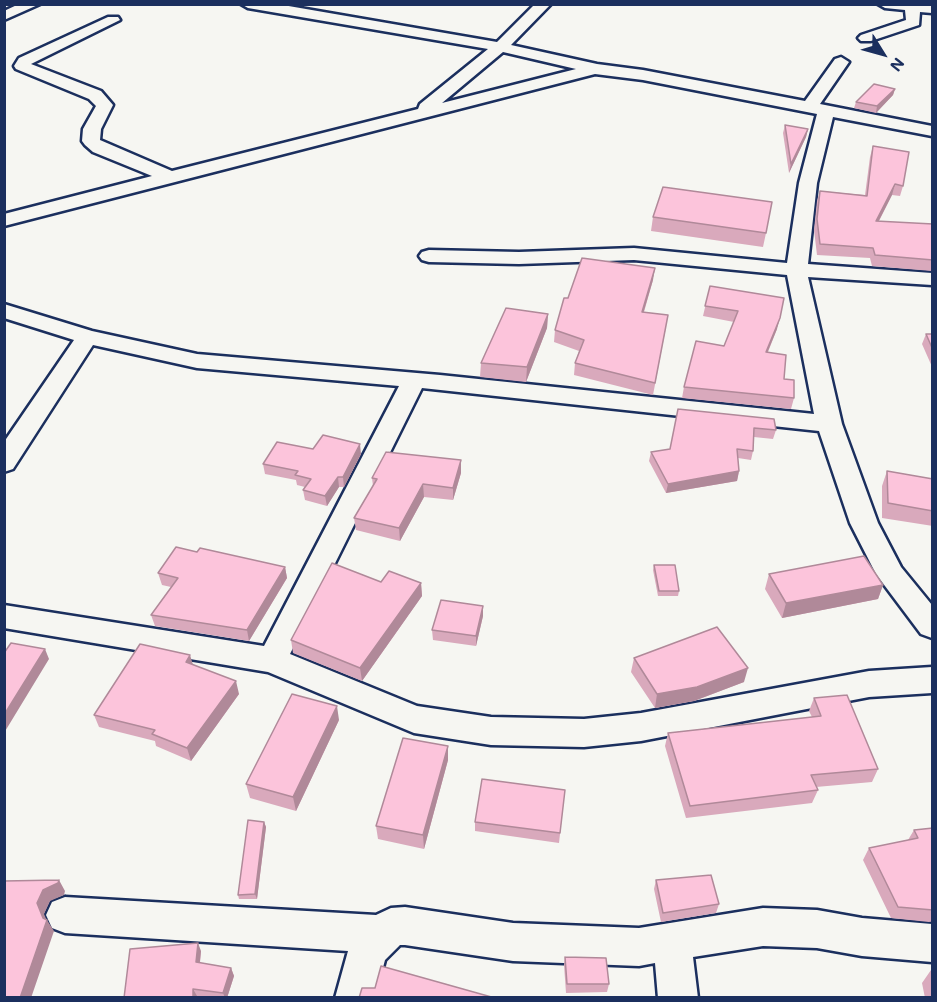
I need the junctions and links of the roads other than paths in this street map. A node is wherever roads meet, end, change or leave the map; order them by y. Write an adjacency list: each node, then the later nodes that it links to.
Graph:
1 (33, 4): 7 (street)
2 (248, 4): 10 (street)
3 (544, 4): 10 (street)
4 (885, 4): 5 (street)
5 (912, 8): 6 (street); 9 (street)
6 (933, 9)
7 (4, 16)
8 (113, 20): 16 (street)
9 (866, 38)
10 (500, 47): 12 (street); 14 (street)
11 (841, 62): 13 (street)
12 (595, 69): 13 (street); 14 (street)
13 (818, 110): 15 (street); 20 (street)
14 (418, 114): 16 (street)
15 (933, 131)
16 (172, 178): 17 (street)
17 (11, 218): 18 (street)
18 (4, 237)
19 (429, 255): 20 (street)
20 (797, 270): 21 (street); 25 (street)
21 (933, 279)
22 (4, 311): 23 (street)
23 (87, 337): 24 (street); 26 (street)
24 (414, 380): 25 (street); 29 (street)
25 (829, 424): 28 (street)
26 (4, 463)
27 (4, 616): 29 (street)
28 (933, 626)
29 (272, 660): 30 (street)
30 (933, 680)
31 (65, 915): 32 (street)
32 (381, 934): 33 (street); 35 (street)
33 (672, 941): 34 (street); 36 (street)
34 (933, 943)
35 (355, 998)
36 (678, 998)

